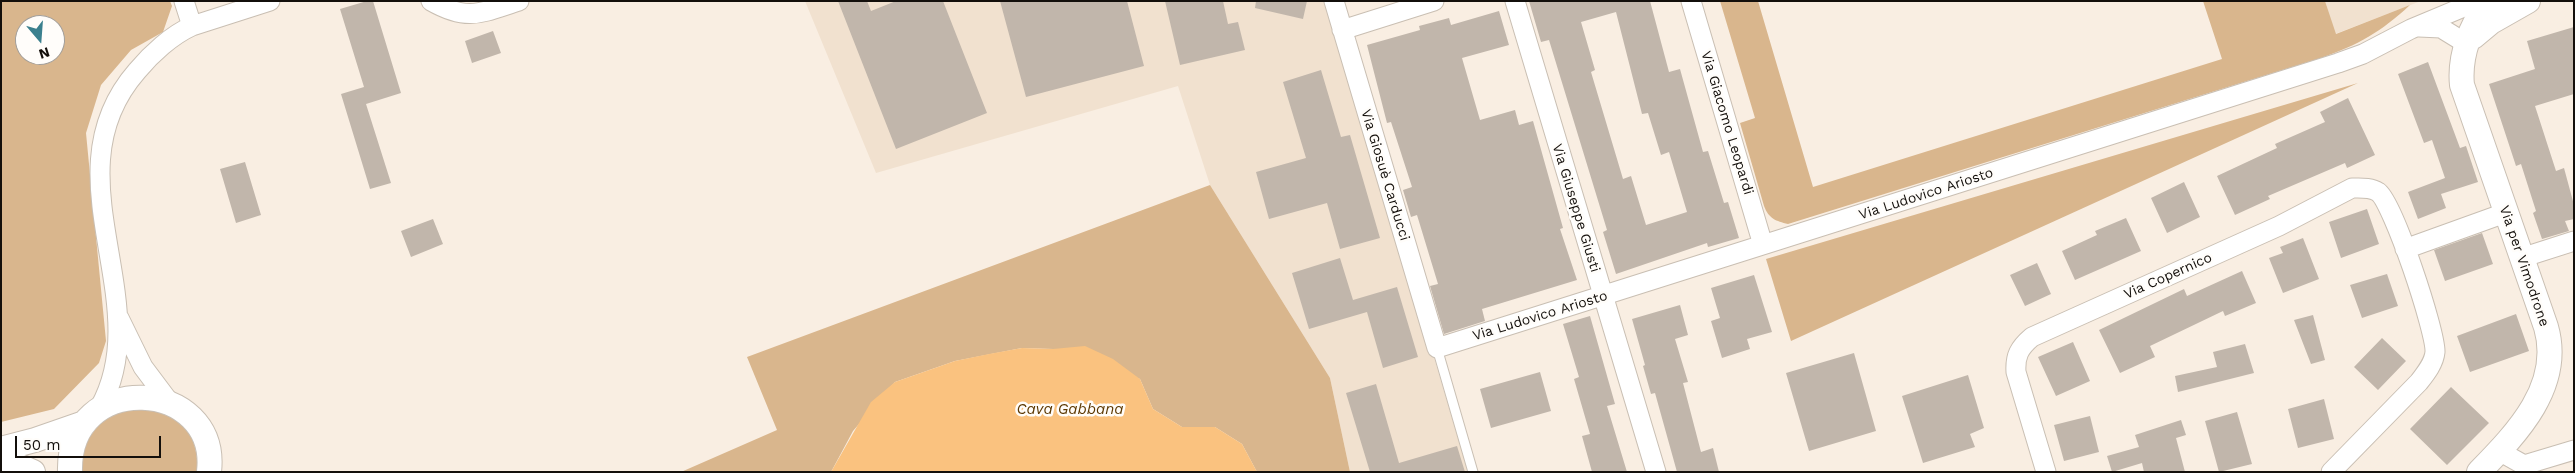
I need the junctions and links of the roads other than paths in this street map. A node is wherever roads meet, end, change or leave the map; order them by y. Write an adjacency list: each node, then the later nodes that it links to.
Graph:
1 (184, 1): 11 (street)
2 (270, 1): 11 (street)
3 (431, 1): 4 (street)
4 (520, 1)
5 (1334, 1): 13 (street, Via Giosuè Carducci)
6 (1434, 1): 13 (street)
7 (1515, 1): 20 (street, Via Giuseppe Giusti)
8 (1691, 1): 17 (street, Via Giacomo Leopardi)
9 (2478, 1): 12 (street, Via Ludovico Ariosto)
10 (2507, 4): 14 (street)
11 (192, 26): 21 (street)
12 (2411, 29): 14 (street, Via Ludovico Ariosto); 17 (street, Via Ludovico Ariosto)
13 (1342, 30): 22 (street, Via Giosuè Carducci)
14 (2467, 44): 15 (street, Via per Vimodrone)
15 (2505, 213): 18 (street); 19 (street, Via per Vimodrone)
16 (2574, 242): 19 (street)
17 (1763, 245): 20 (street, Via Ludovico Ariosto)
18 (2405, 249): 35 (street, Via Copernico); 36 (street, Via Copernico)
19 (2521, 258): 27 (street, Via per Vimodrone)
20 (1602, 296): 22 (street, Via Ludovico Ariosto); 34 (street, Via Giuseppe Giusti)
21 (117, 312): 23 (street); 24 (street)
22 (1438, 348): 33 (lane)
23 (170, 402): 24 (street); 32 (street)
24 (92, 415): 25 (street); 31 (street)
25 (1, 449)
26 (2574, 450): 29 (street)
27 (2499, 451): 29 (street); 37 (street, Via per Vimodrone)
28 (1, 458): 30 (street)
29 (2525, 468)
30 (33, 472)
31 (70, 472)
32 (209, 472)
33 (1474, 472)
34 (1656, 472)
35 (2046, 472)
36 (2331, 472)
37 (2479, 472)

